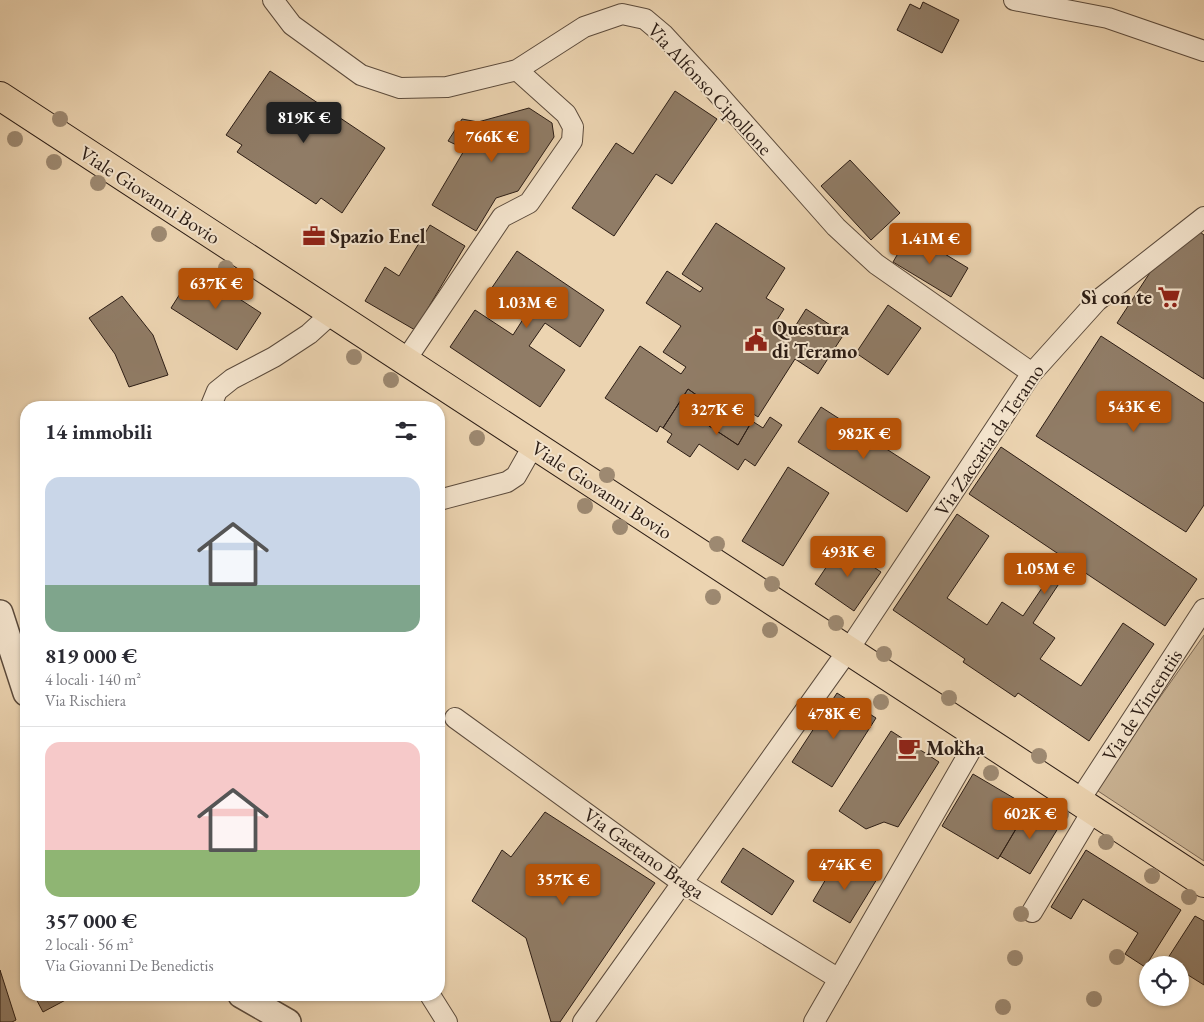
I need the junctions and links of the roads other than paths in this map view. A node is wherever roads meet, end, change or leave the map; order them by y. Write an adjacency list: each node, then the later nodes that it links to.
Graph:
1 (273, 0): 6 (street, Via Alfonso Cipollone)
2 (1014, 0): 4 (street)
3 (1099, 0): 4 (street)
4 (1108, 18): 5 (street)
5 (1204, 51)
6 (517, 70): 10 (street); 11 (street, Via Alfonso Cipollone)
7 (0, 96): 9 (main road, Viale Giovanni Bovio)
8 (1204, 217): 11 (street, Via Zaccaria da Teramo)
9 (331, 314): 10 (main road, Viale Giovanni Bovio); 12 (street)
10 (405, 361): 13 (main road, Viale Giovanni Bovio)
11 (1032, 373): 17 (street, Via Zaccaria da Teramo)
12 (213, 401)
13 (533, 446): 14 (street); 17 (main road, Viale Giovanni Bovio)
14 (445, 498)
15 (1204, 609): 21 (street, Via de Vincentiis)
16 (0, 613): 18 (street)
17 (849, 649): 20 (main road, Viale Giovanni Bovio); 22 (street, Via Zaccaria da Teramo)
18 (20, 675)
19 (455, 718): 22 (street, Via Gaetano Braga)
20 (979, 736): 21 (main road, Viale Giovanni Bovio); 25 (street)
21 (1086, 806): 23 (main road, Viale Giovanni Bovio); 24 (street, Via de Vincentiis)
22 (681, 882): 25 (street, Via Gaetano Braga); 30 (street, Via Zaccaria da Teramo)
23 (1204, 883)
24 (1032, 912)
25 (839, 979): 31 (street)
26 (252, 1001): 28 (street)
27 (434, 1001): 29 (street)
28 (288, 1022)
29 (447, 1022)
30 (583, 1022)
31 (814, 1022)

